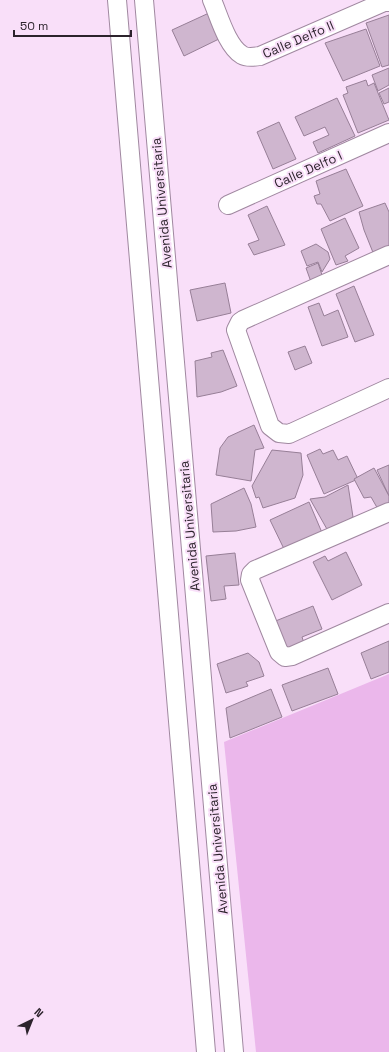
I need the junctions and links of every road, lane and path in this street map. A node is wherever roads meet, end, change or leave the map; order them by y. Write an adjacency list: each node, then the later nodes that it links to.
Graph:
1 (117, 0): 11 (street, Avenida Universitaria)
2 (144, 0): 12 (street, Avenida Universitaria)
3 (212, 0): 4 (street, Calle Delfo II)
4 (389, 2)
5 (389, 132): 6 (street, Calle Delfo I)
6 (228, 205)
7 (389, 255): 8 (street)
8 (389, 388)
9 (389, 512): 10 (street)
10 (389, 613)
11 (206, 1052)
12 (234, 1052)

